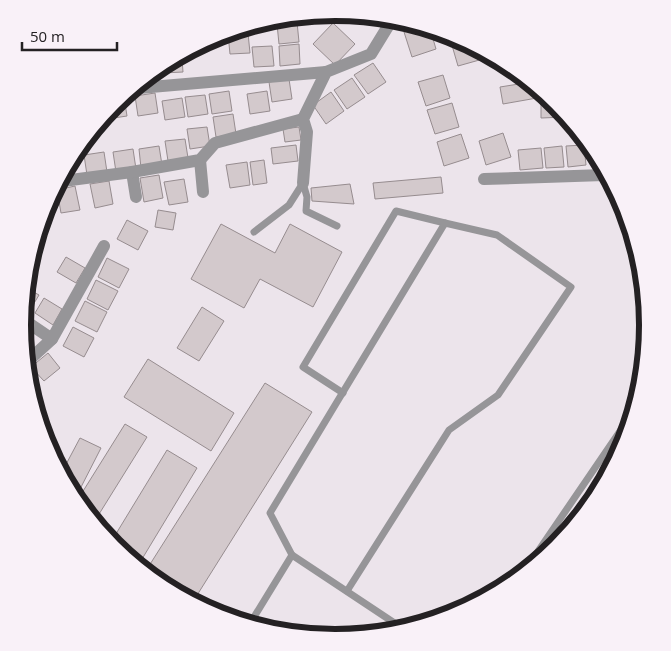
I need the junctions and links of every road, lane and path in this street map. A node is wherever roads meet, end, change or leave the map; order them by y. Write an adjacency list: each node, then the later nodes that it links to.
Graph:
1 (388, 26): 2 (street)
2 (326, 72): 3 (street); 4 (street)
3 (146, 87)
4 (303, 118): 5 (street); 10 (street)
5 (200, 160): 6 (street); 11 (street)
6 (132, 172): 9 (street); 12 (street)
7 (600, 175): 8 (street)
8 (484, 179)
9 (68, 180)
10 (302, 183): 14 (lane); 15 (lane)
11 (203, 192)
12 (136, 197)
13 (445, 223): 20 (lane); 20 (lane); 24 (lane)
14 (337, 226)
15 (254, 232)
16 (104, 246): 18 (street)
17 (31, 325): 18 (street)
18 (52, 339): 19 (street)
19 (33, 356)
20 (343, 393): 23 (lane)
21 (622, 428): 22 (lane)
22 (536, 554)
23 (292, 555): 24 (lane); 25 (lane)
24 (347, 591): 26 (lane)
25 (253, 618)
26 (396, 624)

